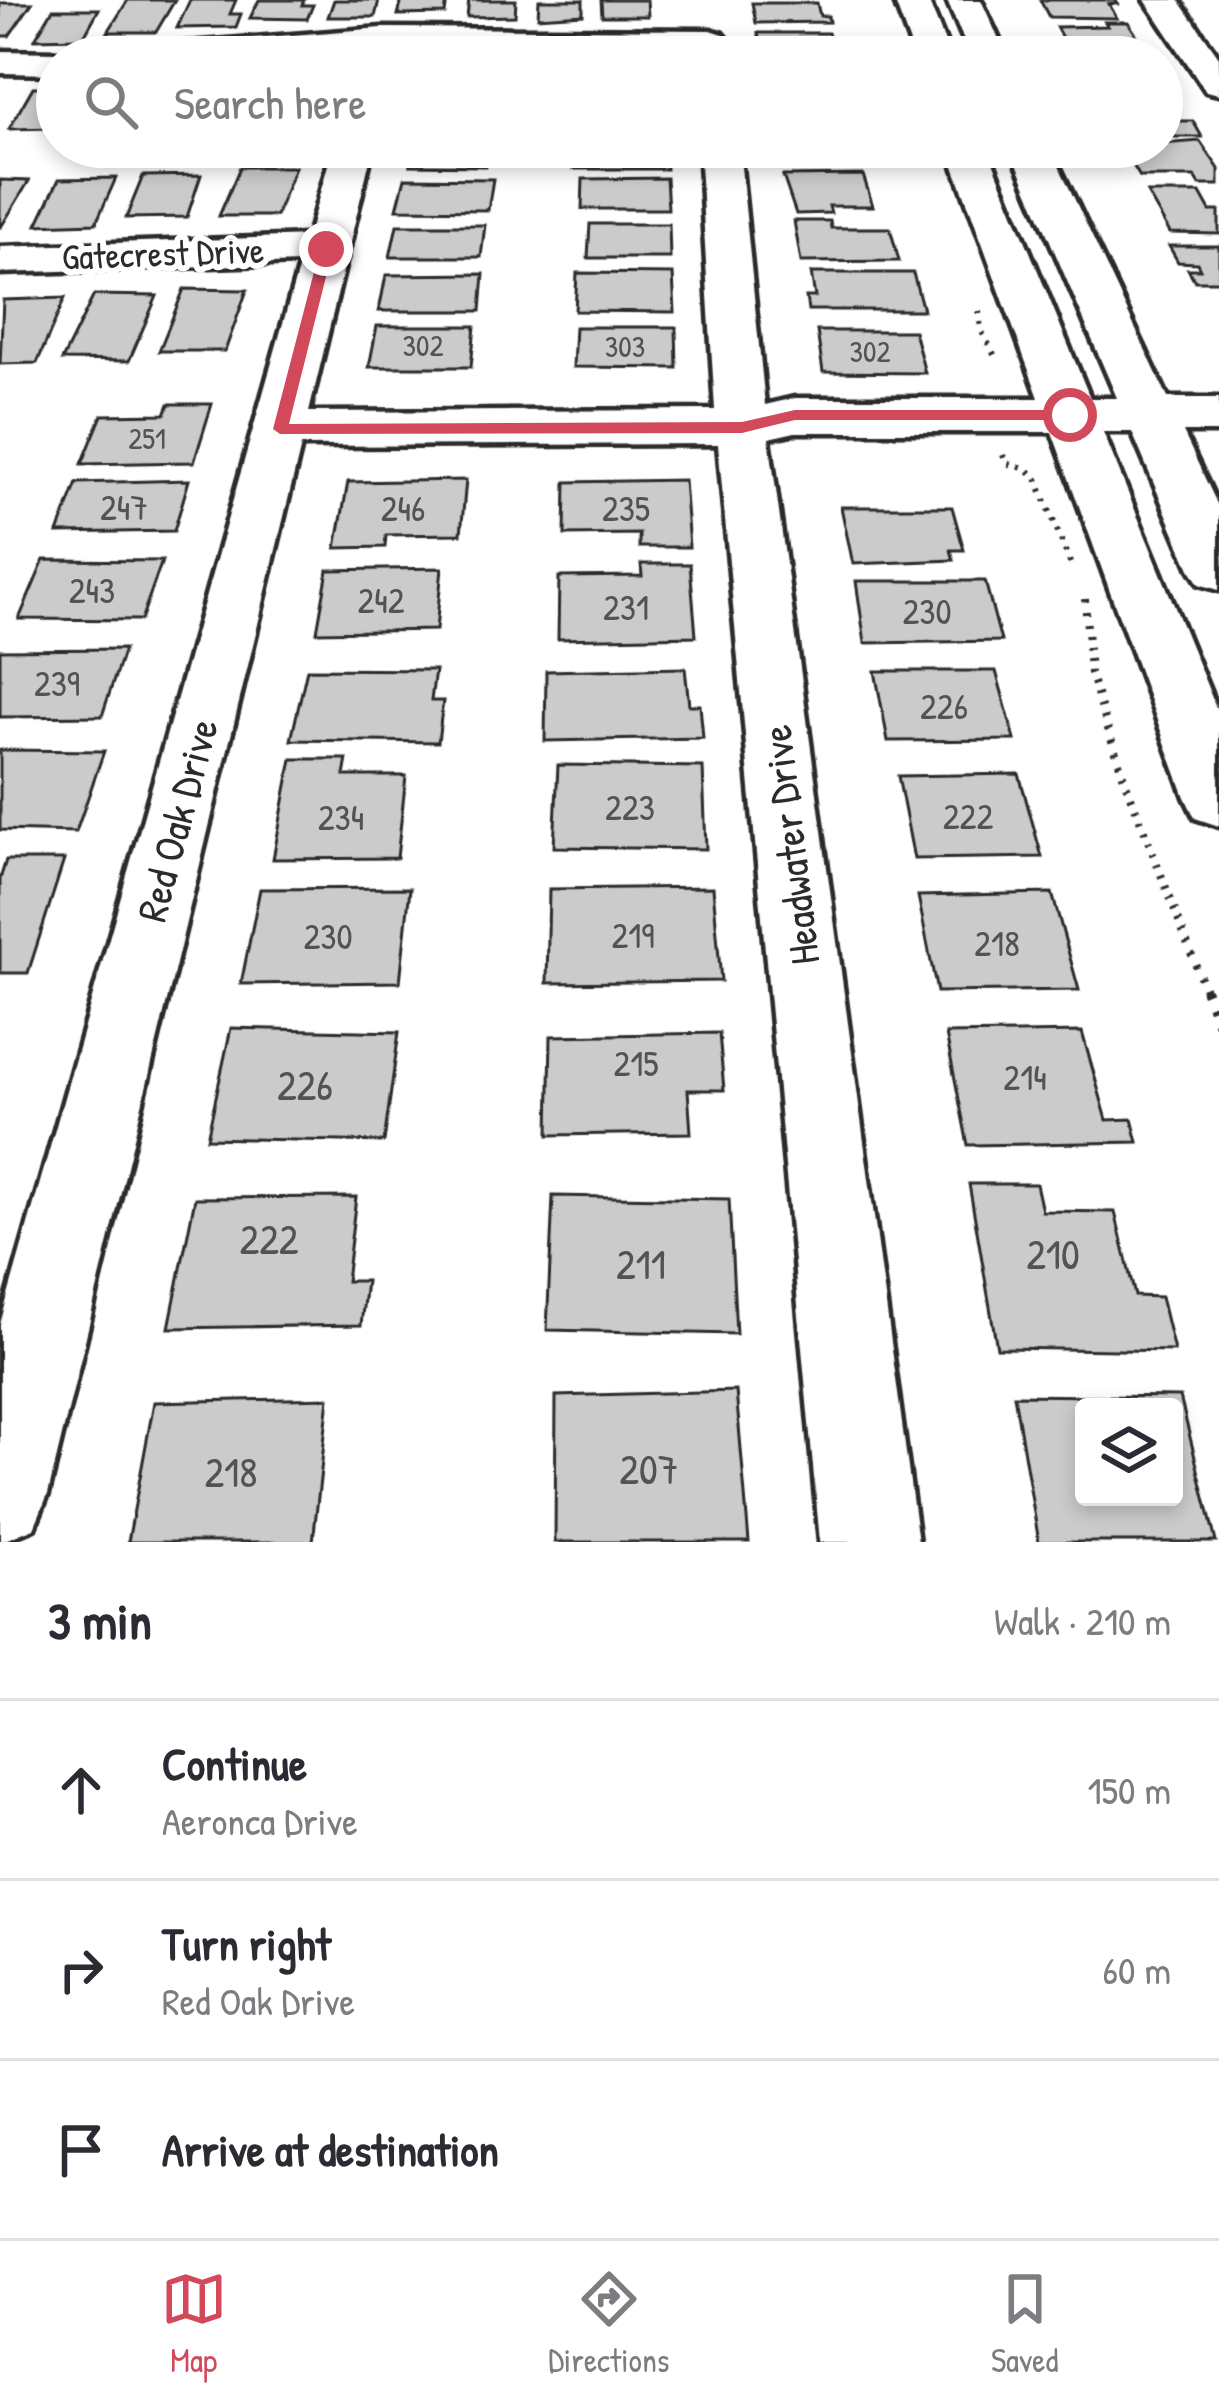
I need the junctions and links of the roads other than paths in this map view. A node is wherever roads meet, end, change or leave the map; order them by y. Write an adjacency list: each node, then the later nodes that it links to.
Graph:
1 (706, 0): 5 (street)
2 (911, 0): 6 (street)
3 (964, 0): 7 (street)
4 (1177, 5): 10 (street)
5 (710, 36)
6 (925, 36)
7 (980, 36)
8 (0, 62): 9 (street)
9 (36, 63)
10 (1219, 83)
11 (347, 168): 15 (street, Red Oak Drive)
12 (721, 168): 18 (street, Headwater Drive)
13 (954, 168): 20 (street)
14 (1039, 168): 21 (street)
15 (326, 249): 16 (street, Gatecrest Drive); 19 (street, Red Oak Drive)
16 (0, 260)
17 (1219, 415): 21 (street)
18 (742, 428): 19 (street); 20 (street); 26 (street, Headwater Drive)
19 (280, 429): 25 (street, Red Oak Drive)
20 (1076, 429): 21 (street); 24 (street)
21 (1156, 429): 22 (street); 23 (street)
22 (1219, 444)
23 (1219, 568)
24 (1219, 797)
25 (0, 1494)
26 (869, 1542)

